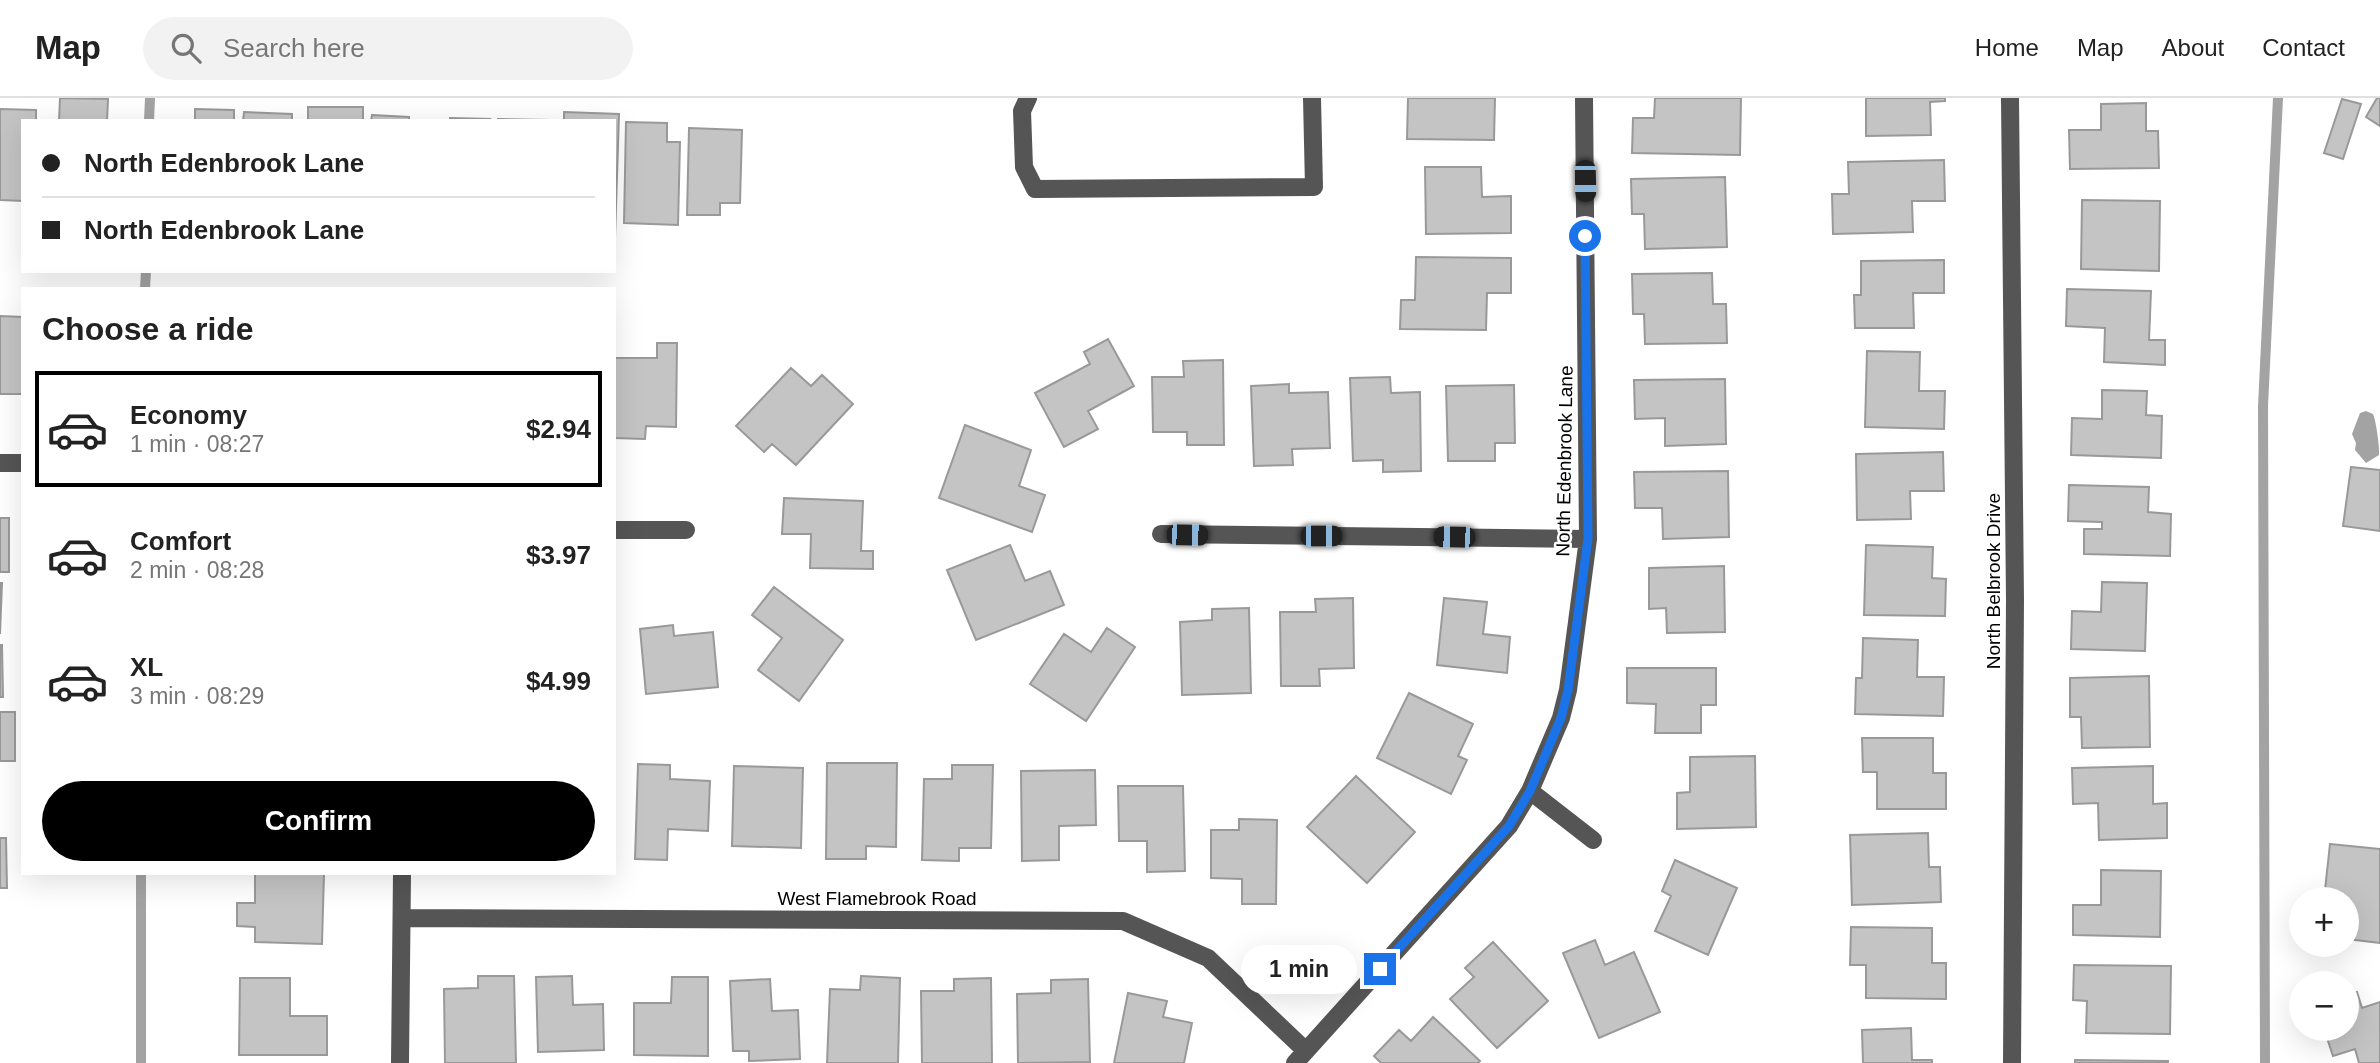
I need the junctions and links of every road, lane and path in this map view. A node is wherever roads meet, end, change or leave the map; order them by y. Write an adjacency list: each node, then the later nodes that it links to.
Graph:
1 (1028, 98): 2 (street)
2 (1312, 98)
3 (1584, 98): 10 (street, North Edenbrook Lane)
4 (2010, 98): 17 (street, North Belbrook Drive)
5 (0, 463): 6 (street)
6 (21, 463)
7 (616, 530): 8 (street)
8 (686, 530)
9 (1161, 534): 10 (street)
10 (1588, 538): 11 (street, North Edenbrook Lane)
11 (1530, 791): 12 (street); 15 (street, North Edenbrook Lane)
12 (1593, 840)
13 (402, 875): 14 (street)
14 (402, 918): 15 (street, West Flamebrook Road); 16 (street)
15 (1301, 1057)
16 (400, 1063)
17 (2012, 1063)

